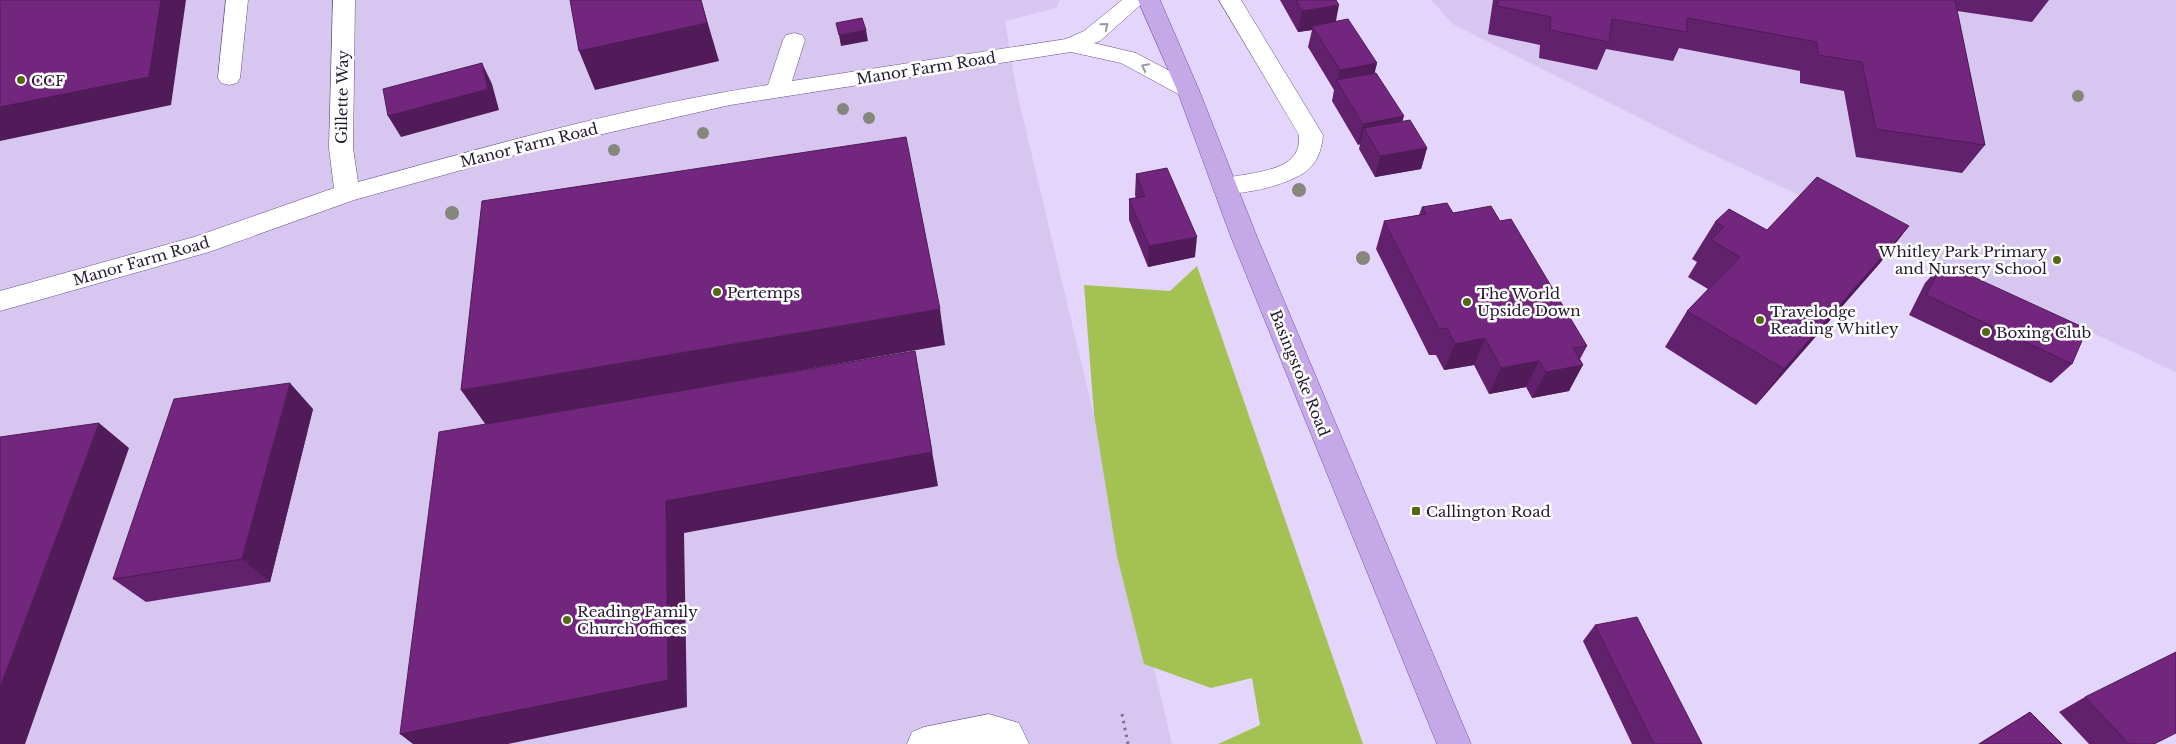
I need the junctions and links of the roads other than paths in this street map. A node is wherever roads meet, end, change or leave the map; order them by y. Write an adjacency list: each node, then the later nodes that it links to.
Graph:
1 (237, 0): 8 (street)
2 (344, 0): 12 (street, Gillette Way)
3 (1134, 0): 7 (street, Manor Farm Road, one-way to 3)
4 (1150, 0): 9 (main road, Basingstoke Road)
5 (1230, 0): 11 (street)
6 (794, 40): 10 (street)
7 (1072, 45): 9 (street, Manor Farm Road, one-way to 7); 10 (street, Manor Farm Road)
8 (229, 78)
9 (1188, 90): 11 (main road, Basingstoke Road)
10 (777, 91): 12 (street, Manor Farm Road)
11 (1224, 186): 16 (main road, Basingstoke Road)
12 (347, 193): 13 (street, Manor Farm Road)
13 (0, 301)
14 (924, 744): 15 (street)
15 (1012, 744)
16 (1454, 744)

